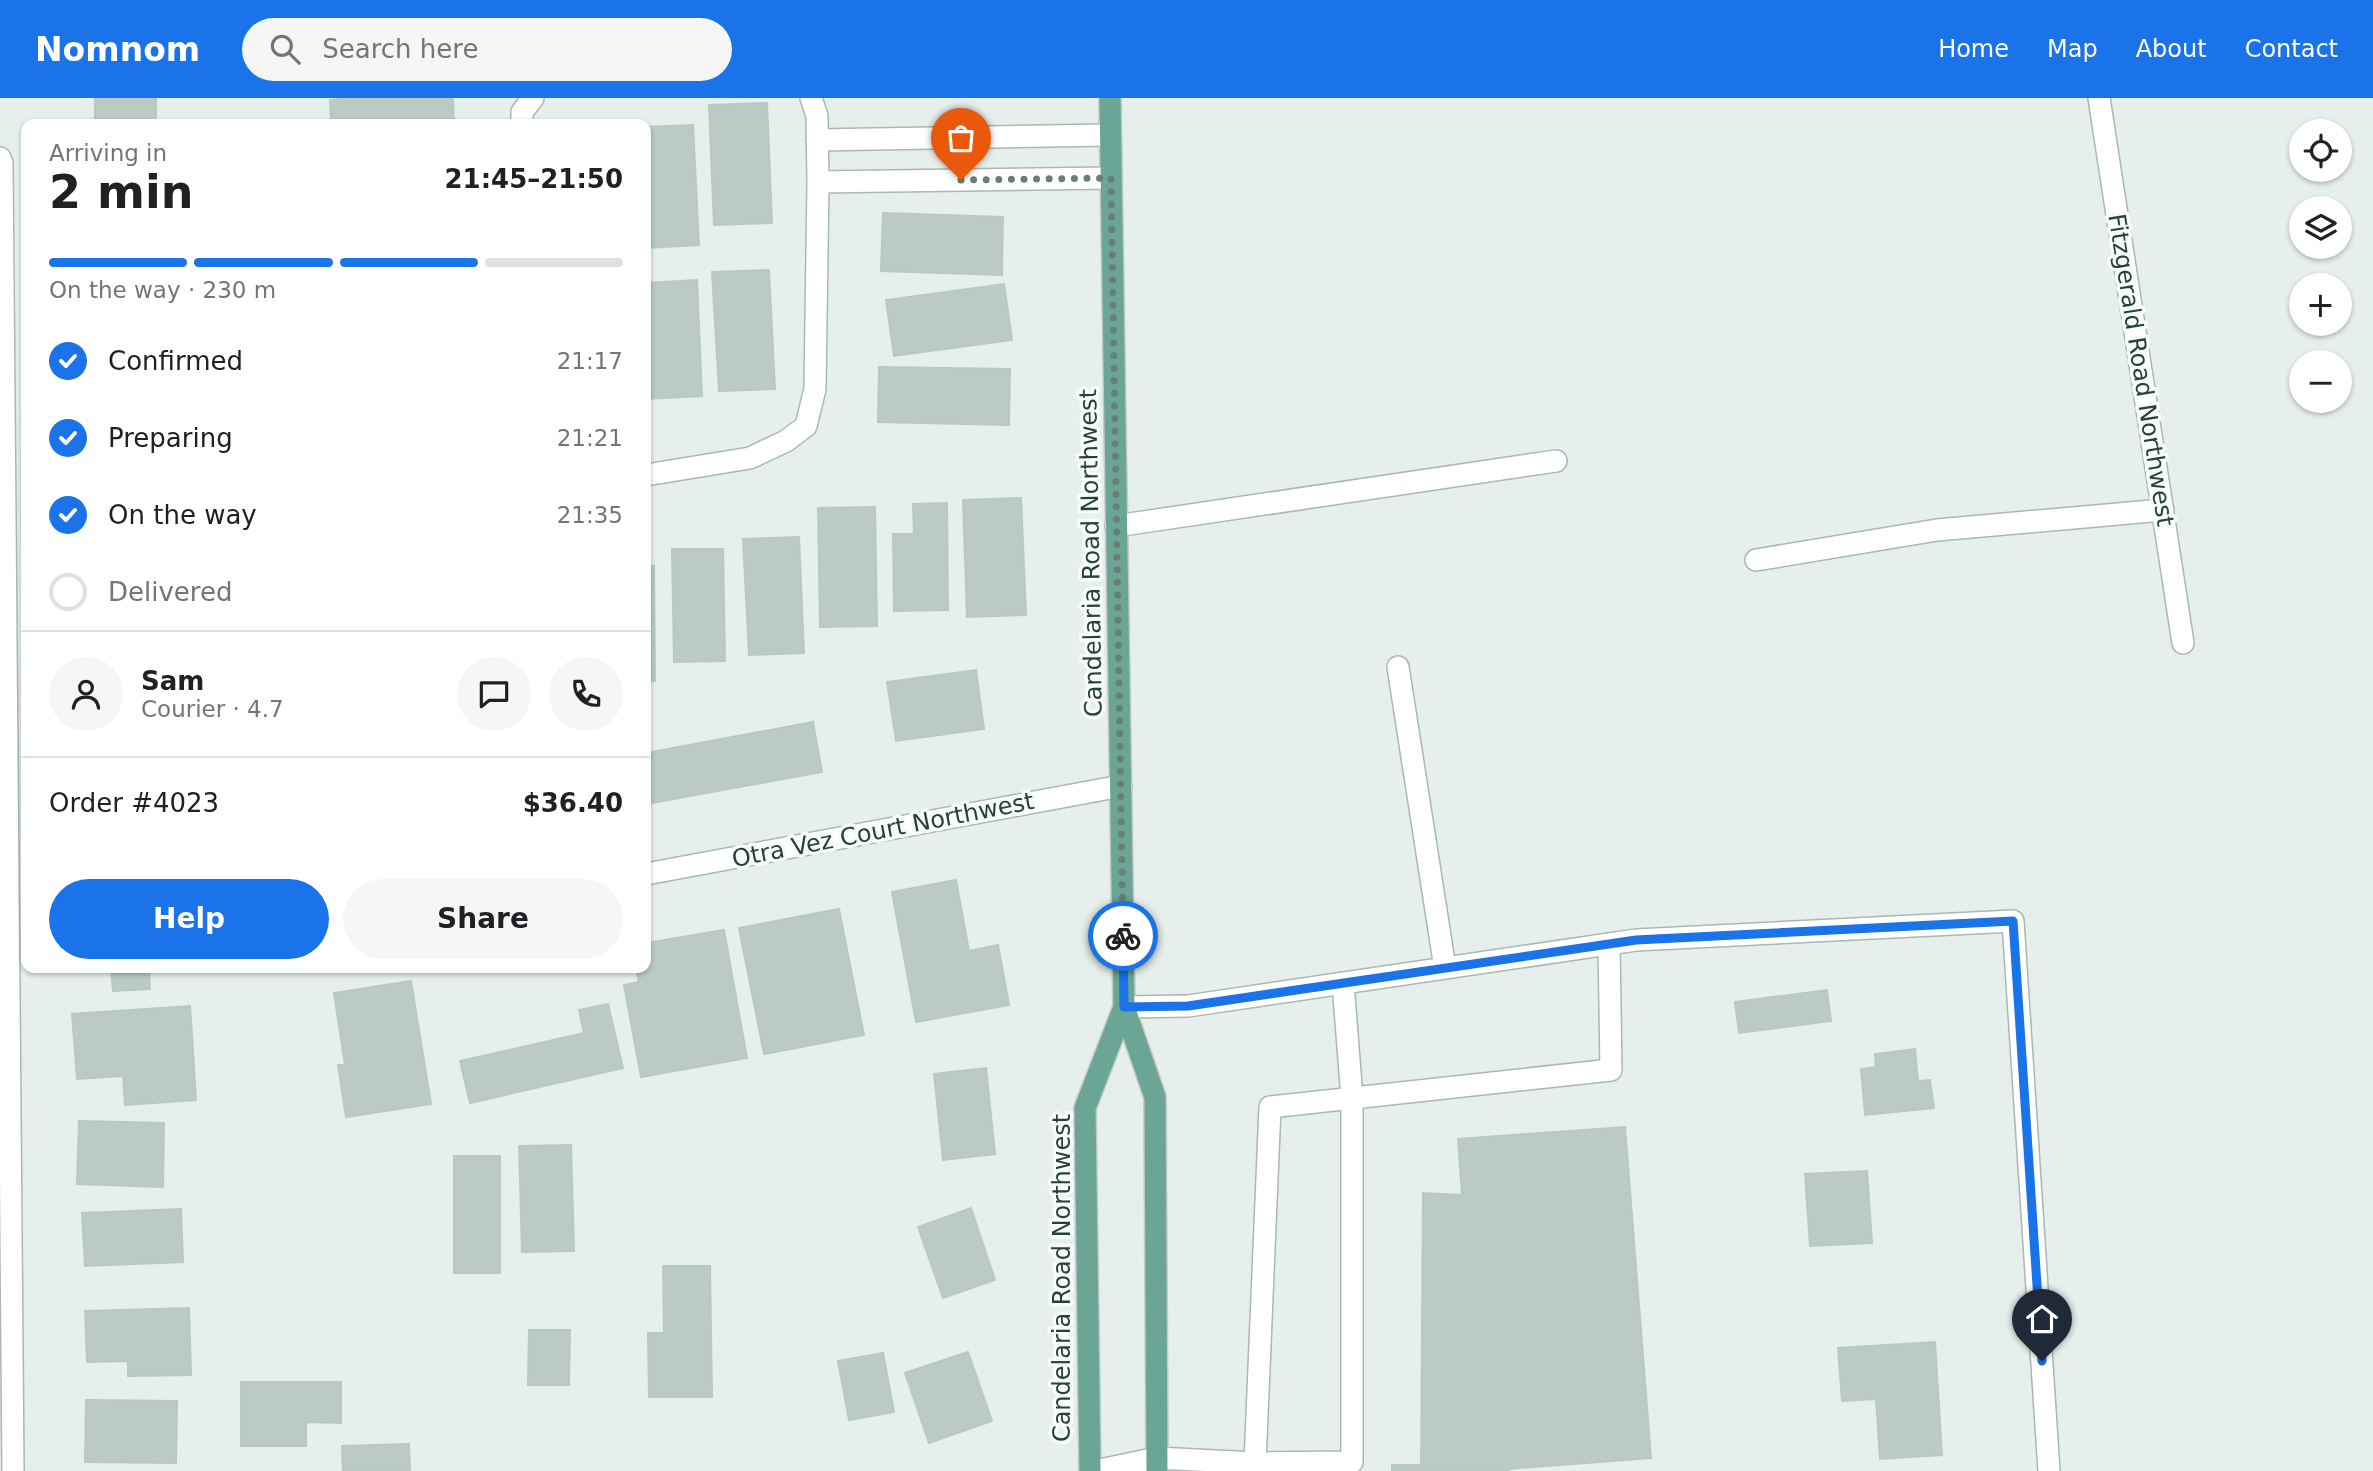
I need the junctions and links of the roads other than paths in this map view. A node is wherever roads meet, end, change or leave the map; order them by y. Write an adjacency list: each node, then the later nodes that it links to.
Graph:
1 (533, 98): 5 (street)
2 (810, 98): 7 (street)
3 (1110, 98): 6 (main road, Candelaria Road Northwest)
4 (2099, 98): 13 (street, Fitzgerald Road Northwest)
5 (522, 119)
6 (1110, 135): 7 (street); 9 (main road, Candelaria Road Northwest)
7 (817, 140): 10 (street)
8 (0, 158): 28 (street)
9 (1111, 178): 10 (street); 14 (main road, Candelaria Road Northwest)
10 (818, 182): 12 (street)
11 (1556, 461): 14 (street)
12 (651, 474)
13 (2163, 510): 15 (street); 16 (street, Fitzgerald Road Northwest)
14 (1116, 526): 18 (main road, Candelaria Road Northwest)
15 (1756, 559)
16 (2183, 643)
17 (1398, 667): 21 (street)
18 (1121, 786): 19 (street, Otra Vez Court Northwest); 23 (main road, Candelaria Road Northwest)
19 (651, 873)
20 (1609, 944): 21 (street); 24 (street); 30 (street)
21 (1445, 968): 22 (street)
22 (1343, 983): 23 (street); 24 (street)
23 (1124, 1007): 25 (main road, Candelaria Road Northwest); 29 (main road, Candelaria Road Northwest)
24 (1352, 1098): 26 (street); 27 (street)
25 (1157, 1465): 27 (street); 29 (street)
26 (1352, 1466): 27 (street)
27 (1255, 1467)
28 (13, 1471)
29 (1093, 1471)
30 (2049, 1471)

